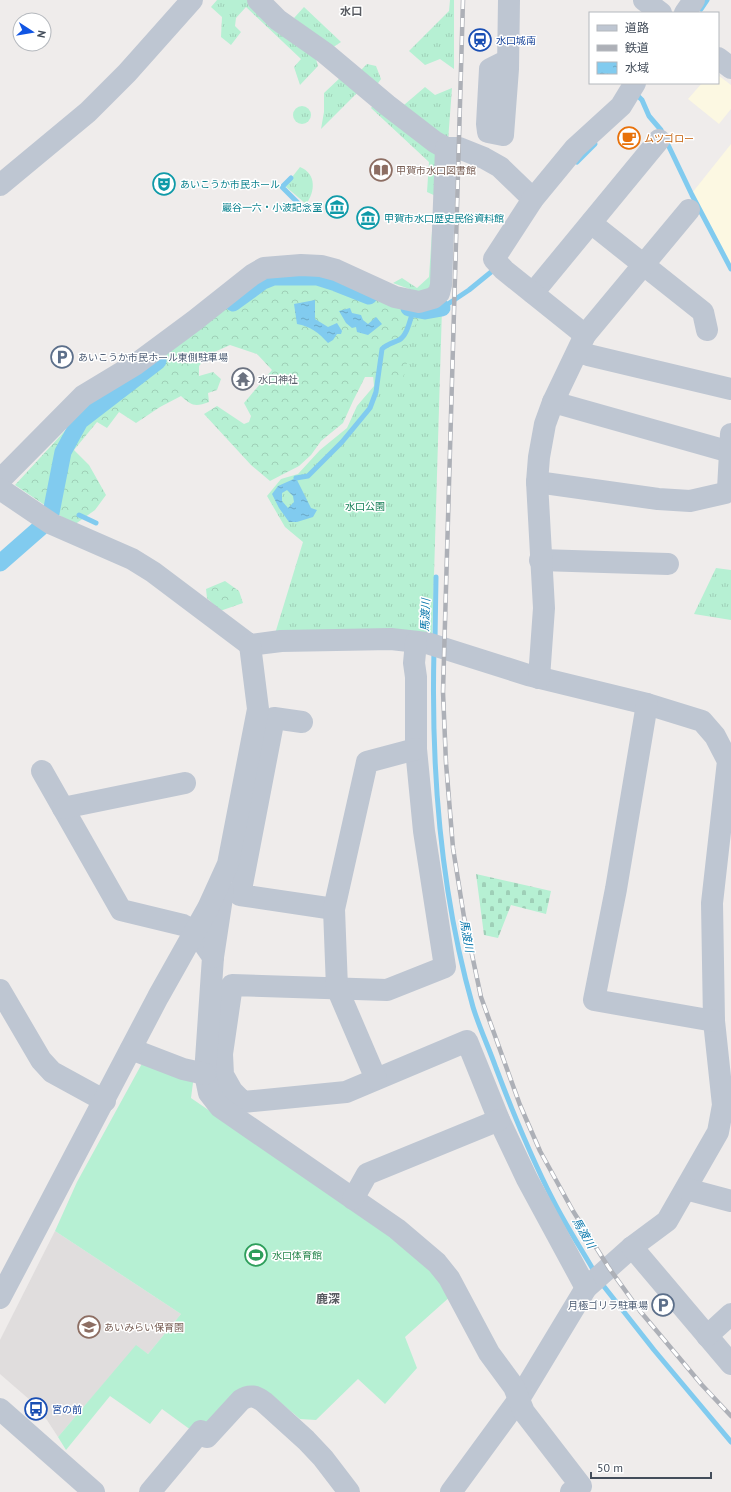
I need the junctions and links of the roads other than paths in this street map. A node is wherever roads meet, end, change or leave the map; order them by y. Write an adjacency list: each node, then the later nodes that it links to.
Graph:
1 (192, 0): 14 (street)
2 (258, 0): 13 (street)
3 (509, 0): 9 (street)
4 (644, 0): 6 (street)
5 (694, 0): 7 (street)
6 (659, 12)
7 (686, 12)
8 (719, 59): 10 (street)
9 (508, 60)
10 (731, 68)
11 (634, 84): 15 (street)
12 (659, 140): 17 (street)
13 (446, 148): 15 (street); 25 (street)
14 (0, 185)
15 (533, 199): 19 (street)
16 (689, 210): 18 (street)
17 (591, 223): 18 (street); 19 (street)
18 (644, 266): 20 (street); 21 (street)
19 (533, 293): 21 (street)
20 (707, 330)
21 (582, 343): 22 (street); 23 (street)
22 (731, 389)
23 (553, 402): 24 (street); 26 (street)
24 (730, 443): 26 (street)
25 (0, 480)
26 (537, 482): 28 (street)
27 (0, 489): 31 (street)
28 (540, 560): 29 (street); 32 (street)
29 (668, 564)
30 (427, 644): 31 (street); 32 (street); 35 (street)
31 (250, 645): 40 (street)
32 (539, 678): 33 (street)
33 (647, 704): 36 (street); 46 (street)
34 (302, 722): 41 (street)
35 (416, 749): 41 (street); 44 (street)
36 (729, 762): 46 (street)
37 (42, 771): 39 (street)
38 (185, 783): 39 (street)
39 (63, 808): 42 (street)
40 (228, 864): 42 (street); 43 (street)
41 (334, 909): 44 (street)
42 (195, 931): 43 (street); 47 (street)
43 (213, 957): 48 (street)
44 (337, 988): 49 (street); 49 (street)
45 (0, 990): 50 (street)
46 (714, 1021): 52 (street)
47 (131, 1049): 48 (street); 50 (street)
48 (205, 1074): 53 (street)
49 (376, 1079): 51 (street)
50 (105, 1101): 57 (street)
51 (499, 1120): 53 (street); 56 (street)
52 (686, 1189): 54 (street); 55 (street)
53 (353, 1199): 61 (street)
54 (731, 1201)
55 (632, 1248): 56 (street); 59 (street)
56 (586, 1288): 61 (street)
57 (0, 1298)
58 (731, 1314): 59 (street)
59 (708, 1336): 60 (street)
60 (731, 1364)
61 (519, 1399): 66 (street); 67 (street)
62 (0, 1409): 63 (street)
63 (94, 1492)
64 (150, 1492): 65 (street)
65 (349, 1492)
66 (451, 1492)
67 (571, 1492)

